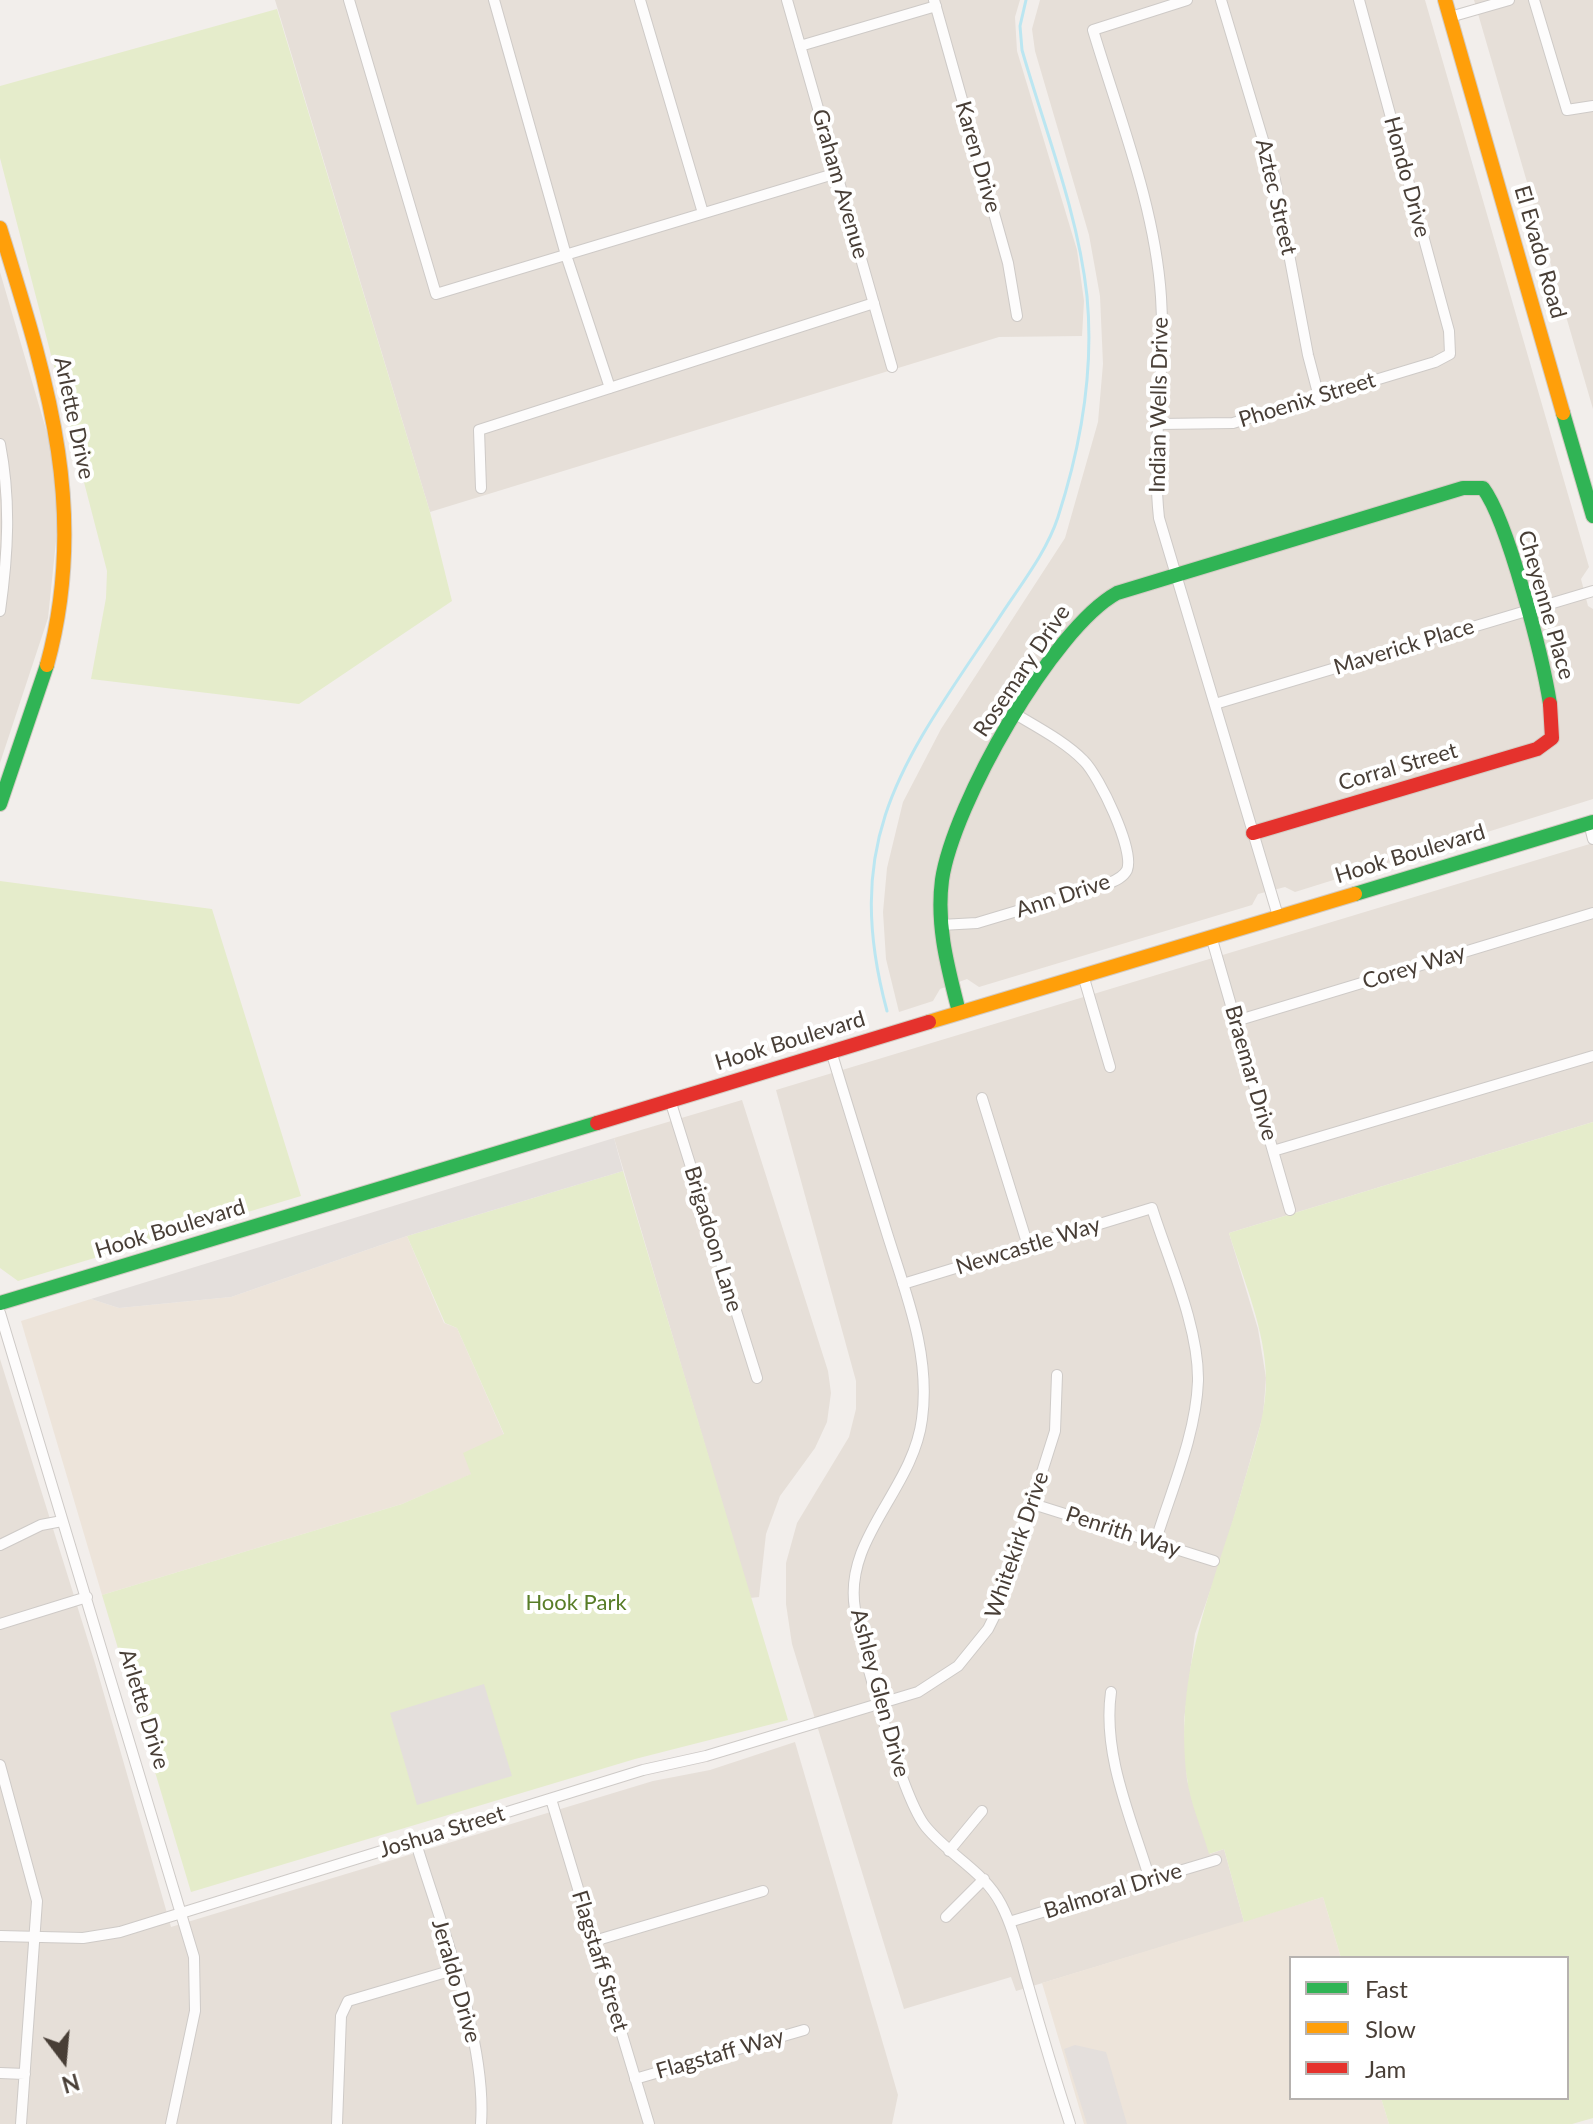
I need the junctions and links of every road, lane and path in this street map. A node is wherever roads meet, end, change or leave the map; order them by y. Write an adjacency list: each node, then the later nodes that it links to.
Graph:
1 (349, 0): 18 (street)
2 (494, 0): 18 (street)
3 (640, 0): 16 (street)
4 (787, 0): 13 (street, Graham Avenue)
5 (1187, 0): 25 (street, Indian Wells Drive)
6 (1221, 0): 24 (street, Aztec Street)
7 (1359, 0): 21 (street, Hondo Drive)
8 (1445, 0): 12 (main road, El Evado Road)
9 (1509, 0): 12 (street)
10 (1534, 0): 14 (street)
11 (935, 3): 13 (street); 20 (street, Karen Drive)
12 (1450, 17): 29 (main road, El Evado Road)
13 (800, 46): 15 (street, Graham Avenue)
14 (1593, 106)
15 (837, 173): 16 (street); 19 (street, Graham Avenue)
16 (703, 213): 18 (street)
17 (0, 228): 37 (main road, Arlette Drive)
18 (566, 255): 23 (street)
19 (874, 303): 22 (street, Graham Avenue); 23 (street)
20 (1017, 316)
21 (1450, 354): 24 (street, Phoenix Street)
22 (892, 367)
23 (610, 388): 27 (street)
24 (1319, 397): 25 (street, Phoenix Street)
25 (1160, 424): 30 (street, Indian Wells Drive)
26 (0, 444): 32 (street)
27 (481, 488)
28 (1483, 488): 30 (main road, Rosemary Drive); 33 (main road, Cheyenne Place)
29 (1593, 516)
30 (1176, 575): 34 (street, Indian Wells Drive); 35 (main road, Rosemary Drive)
31 (1593, 591): 33 (street, Maverick Place)
32 (0, 611)
33 (1526, 611): 34 (street, Maverick Place); 36 (main road, Cheyenne Place)
34 (1215, 704): 39 (street, Indian Wells Drive)
35 (1017, 715): 43 (main road, Rosemary Drive); 43 (street, Ann Drive)
36 (1552, 738): 39 (main road, Corral Street)
37 (0, 804)
38 (1591, 823): 40 (street); 42 (main road, Hook Boulevard)
39 (1253, 833): 42 (street, Indian Wells Drive)
40 (1593, 839)
41 (1593, 913): 47 (street, Corey Way)
42 (1278, 916): 44 (main road, Hook Boulevard)
43 (941, 925): 46 (main road, Rosemary Drive)
44 (1211, 936): 45 (main road, Hook Boulevard); 47 (street, Braemar Drive)
45 (1083, 975): 46 (main road, Hook Boulevard); 50 (street)
46 (959, 1012): 48 (main road, Hook Boulevard)
47 (1236, 1021): 53 (street, Braemar Drive)
48 (831, 1051): 52 (main road, Hook Boulevard); 56 (street, Ashley Glen Drive)
49 (1593, 1056): 53 (street)
50 (1110, 1067)
51 (982, 1098): 55 (street)
52 (670, 1100): 57 (main road, Hook Boulevard); 60 (street, Brigadoon Lane)
53 (1273, 1151): 54 (street, Braemar Drive)
54 (1290, 1210)
55 (1028, 1246): 56 (street, Newcastle Way); 63 (street, Newcastle Way)
56 (903, 1284): 69 (street, Ashley Glen Drive)
57 (0, 1303)
58 (0, 1313): 62 (street, Arlette Drive)
59 (1057, 1375): 61 (street, Whitekirk Drive)
60 (757, 1378)
61 (1033, 1504): 63 (street, Penrith Way); 69 (street, Whitekirk Drive)
62 (62, 1521): 64 (street); 66 (street, Arlette Drive)
63 (1155, 1543): 65 (street, Penrith Way)
64 (0, 1545)
65 (1214, 1561)
66 (87, 1597): 67 (street); 79 (street, Arlette Drive)
67 (0, 1624)
68 (1111, 1692): 77 (street)
69 (881, 1703): 71 (street, Joshua Street); 74 (street, Ashley Glen Drive)
70 (0, 1766): 83 (street)
71 (551, 1799): 73 (street, Joshua Street); 84 (street, Flagstaff Street)
72 (982, 1811): 74 (street)
73 (415, 1840): 79 (street, Joshua Street); 85 (street, Jeraldo Drive)
74 (949, 1851): 76 (street, Ashley Glen Drive)
75 (1216, 1860): 77 (street, Balmoral Drive)
76 (984, 1879): 80 (street); 81 (street, Ashley Glen Drive)
77 (1150, 1880): 81 (street, Balmoral Drive)
78 (763, 1891): 84 (street)
79 (182, 1910): 83 (street, Joshua Street); 91 (street, Arlette Drive)
80 (946, 1917)
81 (1009, 1922): 95 (street, Ashley Glen Drive)
82 (0, 1936): 83 (street, Joshua Street)
83 (35, 1937): 88 (street)
84 (594, 1941): 89 (street, Flagstaff Street)
85 (453, 1970): 92 (street); 93 (street, Jeraldo Drive)
86 (804, 2030): 89 (street, Flagstaff Way)
87 (0, 2073): 88 (street)
88 (25, 2074): 90 (street)
89 (635, 2079): 94 (street, Flagstaff Street)
90 (21, 2124)
91 (171, 2124)
92 (337, 2124)
93 (481, 2124)
94 (649, 2124)
95 (1070, 2124)

